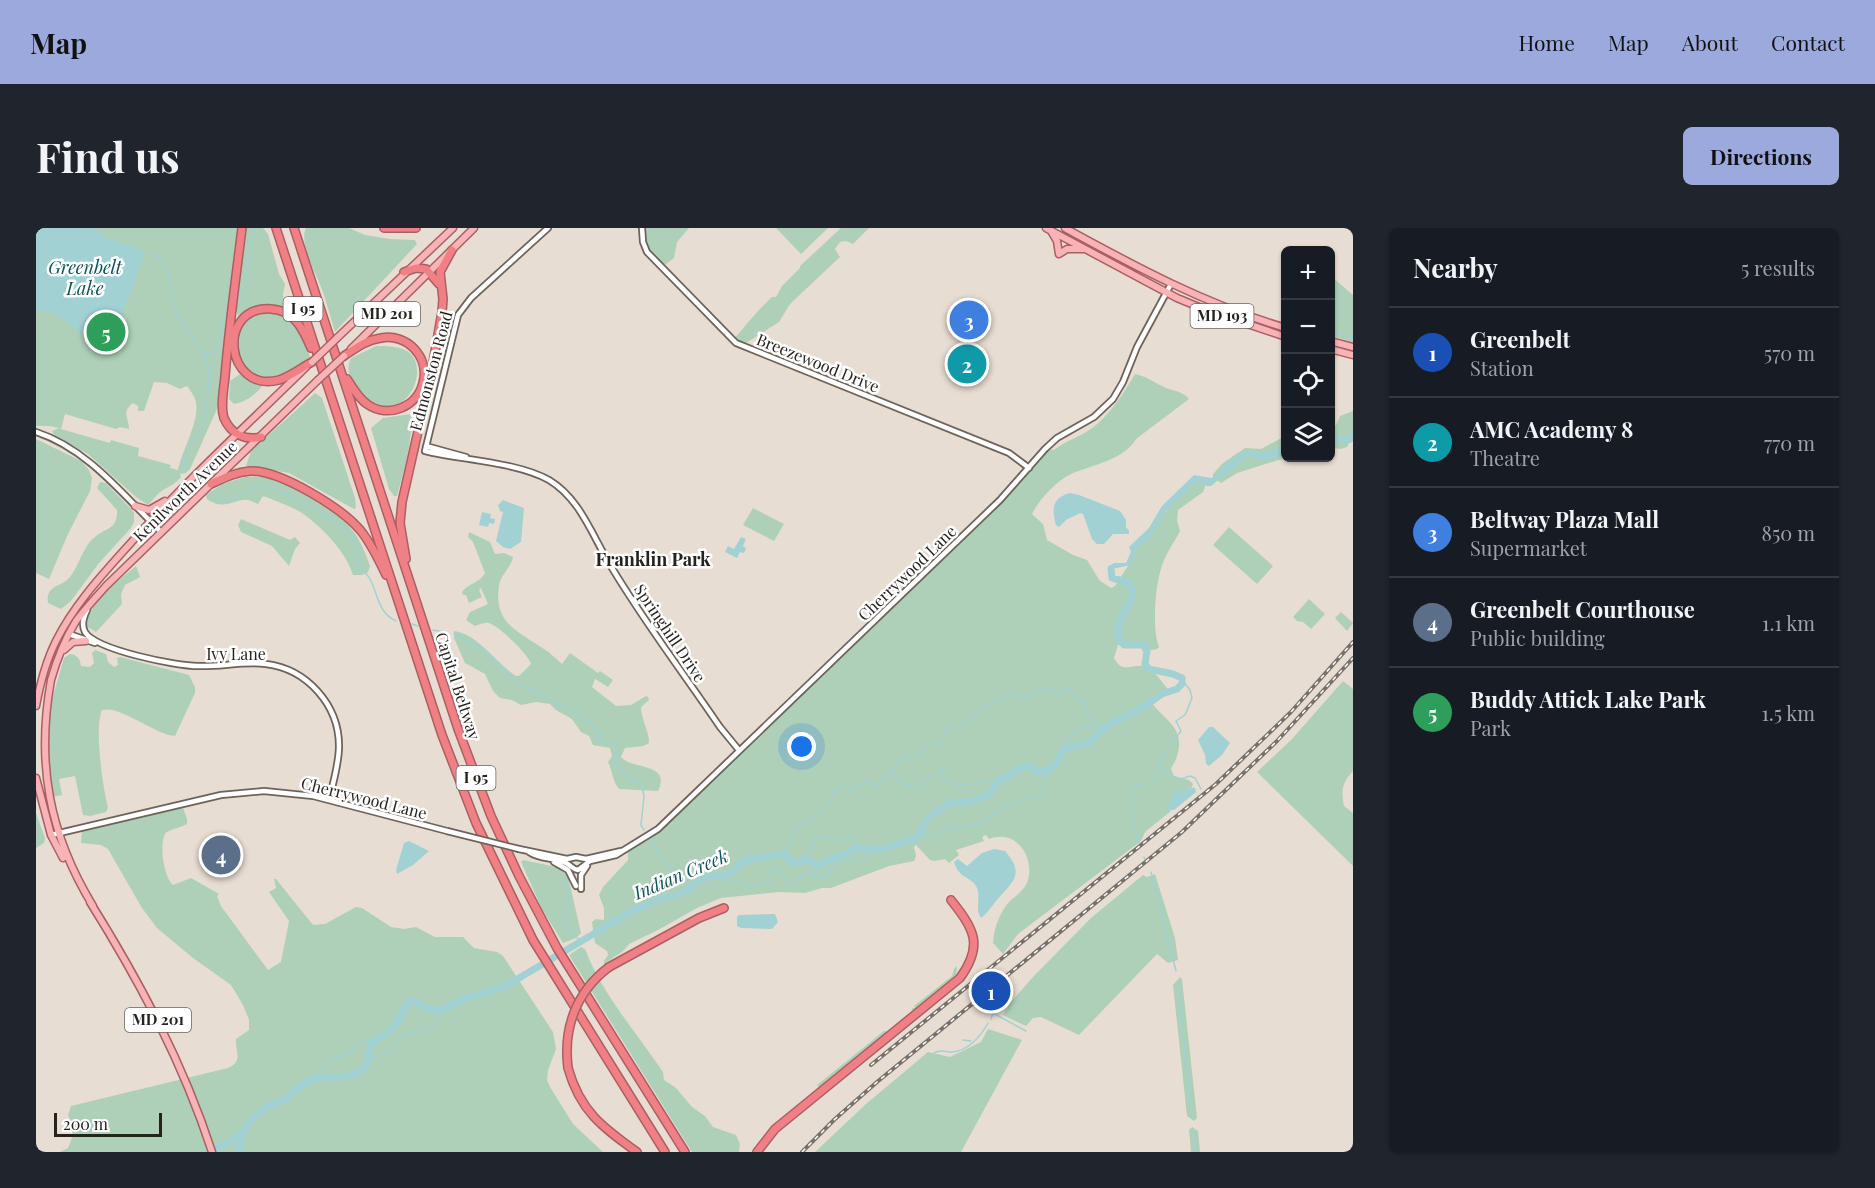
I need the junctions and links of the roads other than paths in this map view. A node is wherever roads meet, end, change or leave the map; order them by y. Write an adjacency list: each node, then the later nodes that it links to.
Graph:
1 (242, 228): 30 (highway)
2 (276, 228): 28 (highway, Capital Beltway / I 95)
3 (294, 228): 27 (highway, Capital Beltway / I 95)
4 (384, 228): 5 (highway)
5 (416, 228)
6 (453, 228): 14 (main road, Kenilworth Avenue / MD 201)
7 (474, 228): 13 (main road, Kenilworth Avenue / MD 201)
8 (548, 228): 32 (street, Edmonston Road)
9 (642, 228): 33 (street, Breezewood Drive)
10 (1065, 228): 16 (main road, MD 193)
11 (1047, 229): 12 (main road, MD 193); 12 (main road)
12 (1086, 249): 18 (main road, MD 193)
13 (452, 250): 15 (main road, Kenilworth Avenue / MD 201); 17 (highway)
14 (404, 272): 15 (highway); 26 (main road, Kenilworth Avenue / MD 201, bridge)
15 (430, 272): 17 (highway); 25 (main road, Kenilworth Avenue / MD 201)
16 (1171, 284): 18 (street, Cherrywood Lane); 19 (main road, MD 193)
17 (442, 289): 39 (highway)
18 (1166, 293): 20 (main road, MD 193); 33 (street, Cherrywood Lane)
19 (1281, 326)
20 (1281, 335)
21 (1335, 342): 22 (main road)
22 (1353, 347)
23 (1335, 350): 24 (main road)
24 (1353, 355)
25 (344, 356): 27 (highway); 31 (main road, Kenilworth Avenue / MD 201, bridge)
26 (312, 362): 28 (highway); 30 (main road, Kenilworth Avenue / MD 201)
27 (341, 368): 39 (highway, Capital Beltway / I 95)
28 (329, 390): 42 (highway, Capital Beltway / I 95)
29 (36, 432): 36 (street)
30 (237, 435): 31 (highway); 35 (main road, Kenilworth Avenue / MD 201)
31 (261, 437): 34 (main road, Kenilworth Avenue / MD 201)
32 (426, 448): 48 (street, Springhill Drive)
33 (1029, 468): 48 (street, Cherrywood Lane)
34 (211, 484): 38 (main road, Kenilworth Avenue / MD 201); 42 (highway)
35 (177, 492): 36 (main road); 37 (main road, Kenilworth Avenue / MD 201)
36 (135, 506): 37 (street)
37 (150, 521): 38 (street); 41 (main road, Kenilworth Avenue / MD 201)
38 (161, 532): 40 (main road, Kenilworth Avenue / MD 201)
39 (415, 600): 65 (highway, Capital Beltway / I 95)
40 (90, 605): 43 (main road, Kenilworth Avenue / MD 201); 45 (street, Ivy Lane)
41 (71, 616): 43 (main road); 47 (main road, Kenilworth Avenue / MD 201)
42 (405, 622): 64 (highway, Capital Beltway / I 95)
43 (69, 634): 44 (street, Ivy Lane); 46 (main road, Kenilworth Avenue / MD 201)
44 (86, 641): 45 (street, Ivy Lane); 46 (main road)
45 (107, 645): 50 (street, Ivy Lane)
46 (60, 655): 51 (main road, Kenilworth Avenue / MD 201)
47 (36, 706)
48 (738, 750): 52 (street, Cherrywood Lane)
49 (36, 778): 51 (main road, MD 201)
50 (329, 800): 51 (street, Cherrywood Lane); 53 (street, Cherrywood Lane, bridge)
51 (54, 835): 63 (main road, MD 201)
52 (622, 850): 54 (street, Cherrywood Lane); 57 (street, Cherrywood Lane)
53 (529, 852): 55 (street, Cherrywood Lane); 56 (street, Cherrywood Lane)
54 (607, 857): 55 (street); 59 (street, Cherrywood Lane)
55 (546, 858): 58 (street, Cherrywood Lane)
56 (572, 858): 57 (street); 58 (street)
57 (581, 859): 59 (street)
58 (570, 865): 59 (street)
59 (582, 866)
60 (951, 900): 66 (highway)
61 (724, 908): 62 (highway, bridge)
62 (634, 1150)
63 (212, 1152)
64 (665, 1152)
65 (685, 1152)
66 (757, 1152)

